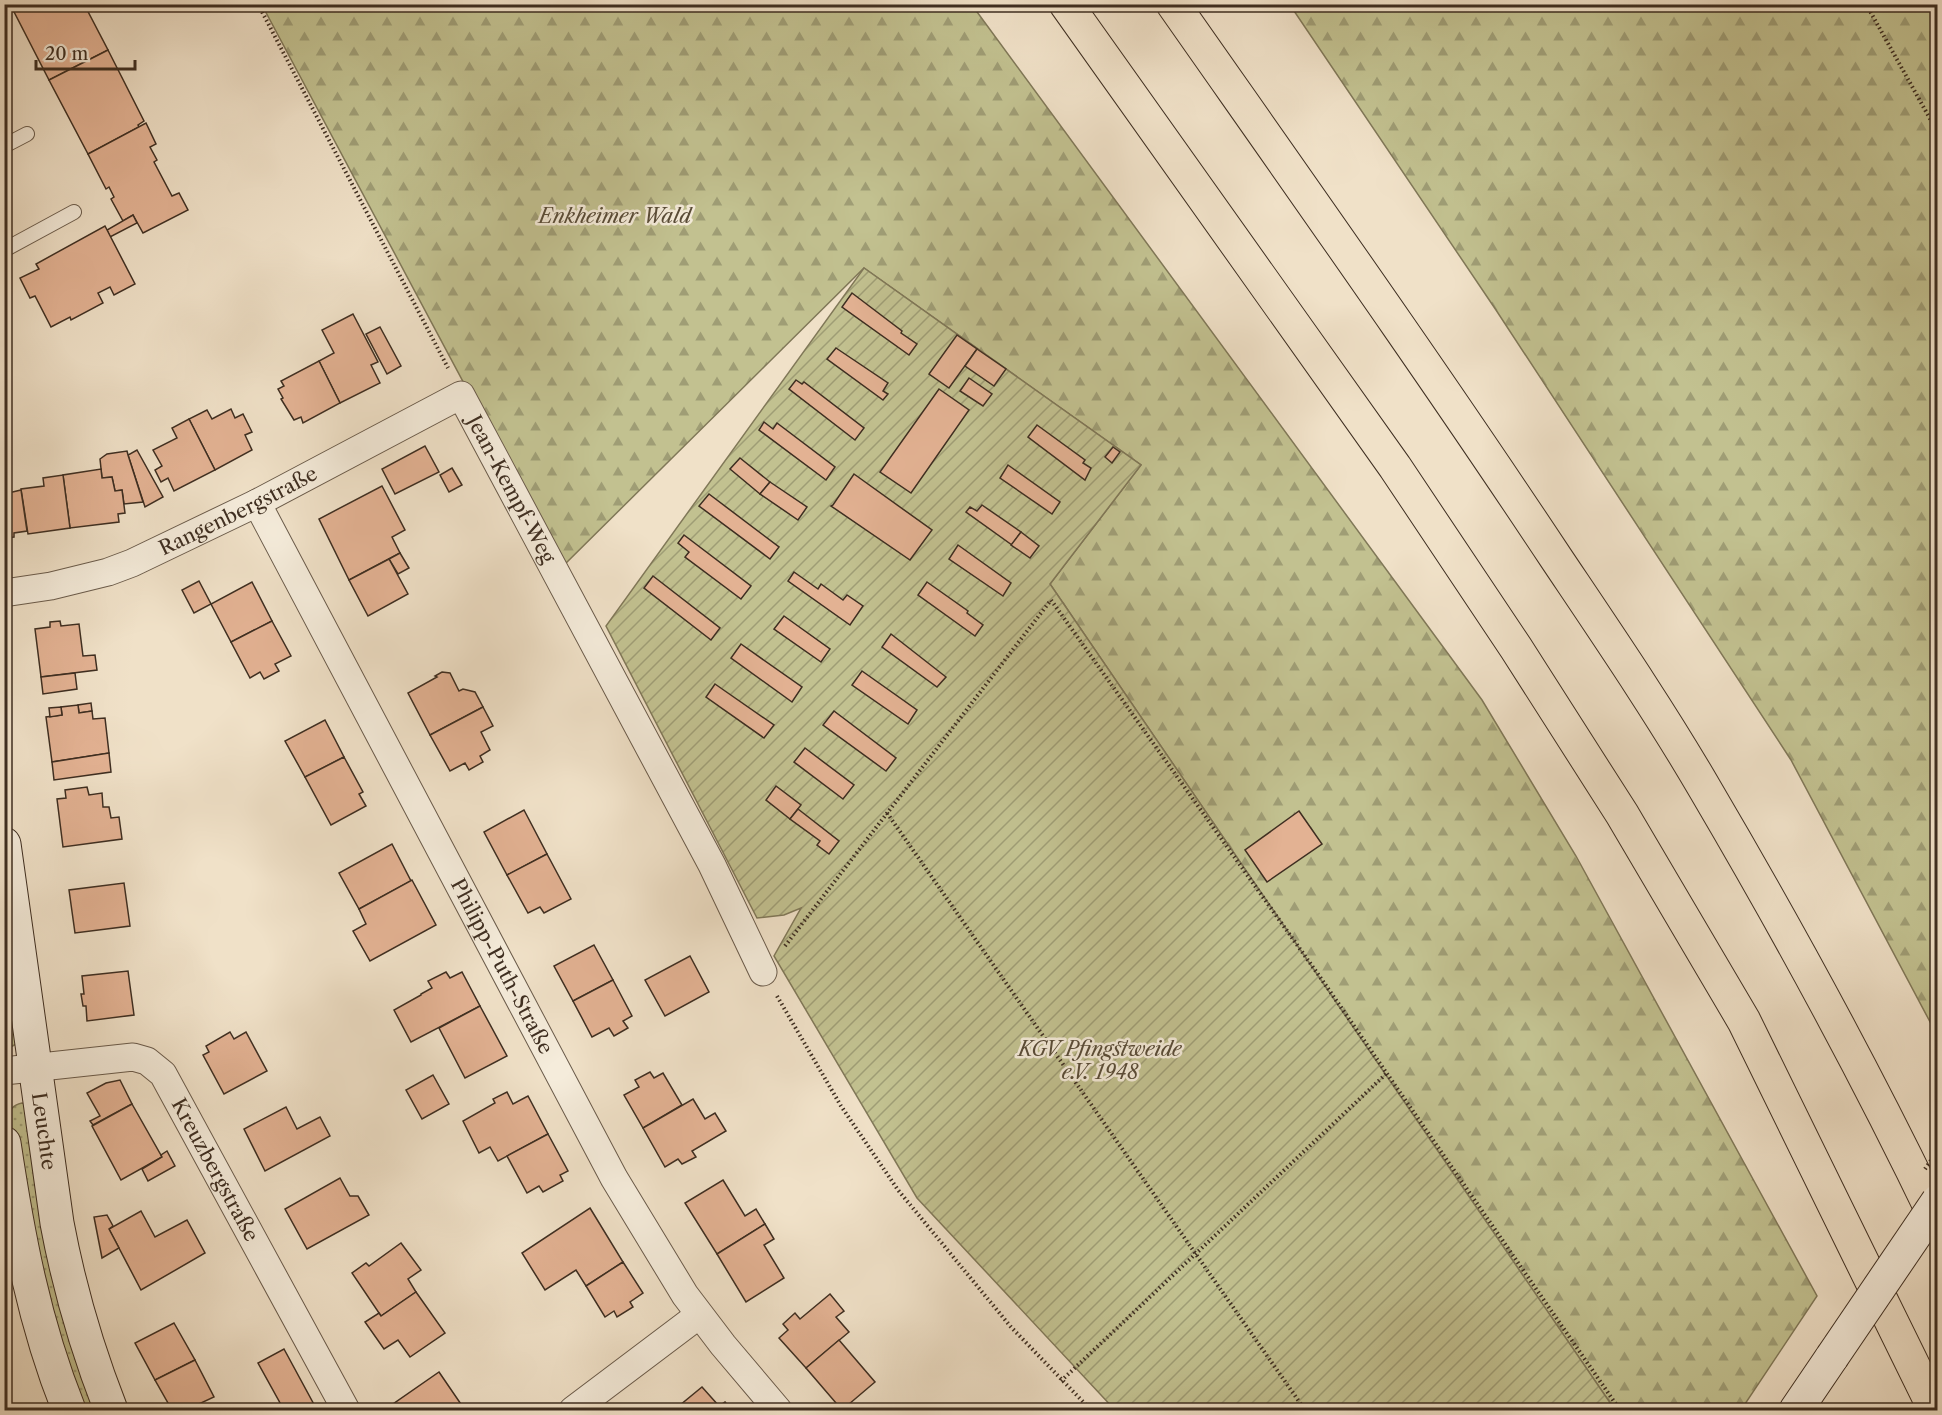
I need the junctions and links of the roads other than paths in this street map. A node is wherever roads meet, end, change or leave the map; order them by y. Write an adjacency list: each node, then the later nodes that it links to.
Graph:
1 (1066, 4): 24 (highway)
2 (1173, 4): 15 (highway)
3 (27, 134): 4 (lane)
4 (4, 146)
5 (74, 212): 6 (lane)
6 (4, 250)
7 (461, 395): 8 (street, Rangenbergstraße); 11 (street, Jean-Kempf-Weg)
8 (257, 503): 9 (street, Rangenbergstraße); 17 (street, Philipp-Puth-Straße)
9 (4, 593)
10 (4, 844): 12 (street, Leuchte)
11 (764, 972)
12 (19, 1069): 19 (street, Leuchte); 20 (street, Kreuzbergstraße)
13 (4, 1143): 16 (street, Leuchte)
14 (1938, 1201): 23 (street, bridge)
15 (1938, 1222)
16 (12, 1239): 18 (street, Leuchte)
17 (699, 1315): 21 (street); 22 (street, Philipp-Puth-Straße)
18 (69, 1410)
19 (111, 1410)
20 (346, 1410)
21 (573, 1410)
22 (778, 1410)
23 (1796, 1410)
24 (1935, 1410)

